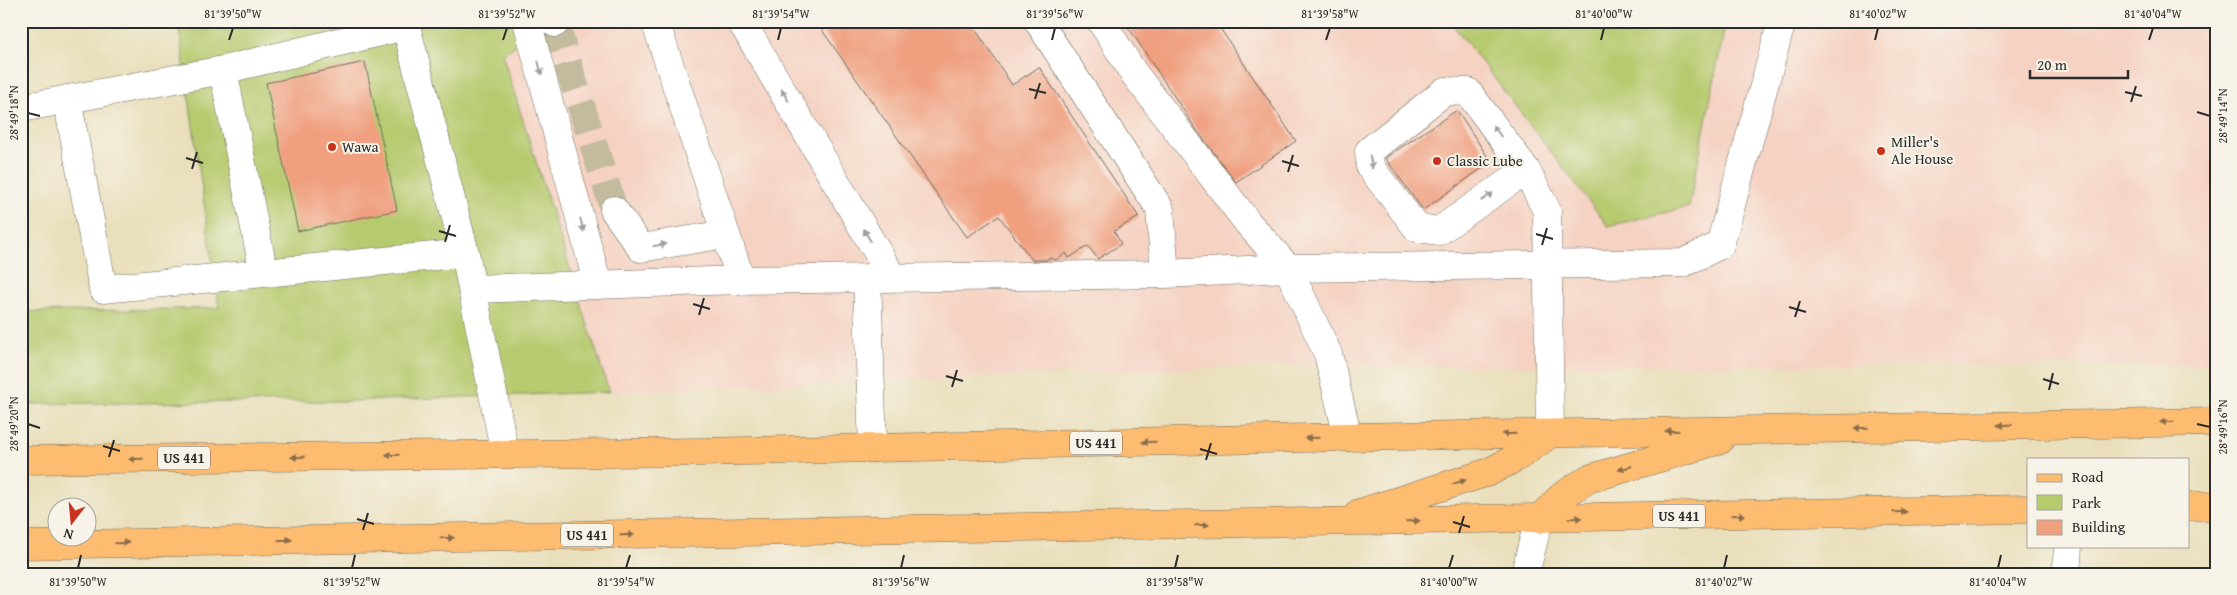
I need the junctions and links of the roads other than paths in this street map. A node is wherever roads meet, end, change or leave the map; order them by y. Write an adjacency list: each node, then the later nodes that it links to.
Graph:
1 (527, 21): 20 (street, one-way to 20)
2 (655, 21): 12 (street)
3 (741, 21): 18 (street, one-way to 3)
4 (1038, 21): 17 (street)
5 (1101, 21): 15 (street)
6 (1782, 21): 14 (street)
7 (223, 70): 8 (street); 13 (street); 16 (street)
8 (68, 99): 9 (street); 16 (street)
9 (21, 108)
10 (1526, 170): 10 (street, one-way to 10); 14 (street)
11 (614, 210): 12 (street, one-way to 12)
12 (726, 234): 19 (street)
13 (465, 253): 16 (street); 21 (street)
14 (1547, 265): 15 (street); 24 (street)
15 (1288, 268): 17 (street); 25 (street)
16 (264, 273)
17 (1165, 274): 18 (street)
18 (879, 278): 19 (street); 26 (street)
19 (741, 280): 20 (street)
20 (598, 285): 21 (street)
21 (472, 289): 27 (street)
22 (2216, 422): 23 (main road, US 441, one-way to 23)
23 (1756, 430): 24 (main road, US 441, one-way to 24); 32 (main road, one-way to 32)
24 (1550, 434): 25 (main road, US 441, one-way to 25); 33 (main road, one-way to 24)
25 (1348, 437): 26 (main road, US 441, one-way to 26)
26 (874, 448): 27 (main road, US 441)
27 (505, 454): 28 (main road, US 441, one-way to 28)
28 (21, 460)
29 (2190, 506): 30 (main road)
30 (2216, 506)
31 (2027, 510): 32 (main road, US 441, one-way to 31)
32 (1539, 519): 33 (main road, US 441, one-way to 32); 36 (street)
33 (1329, 523): 34 (main road, US 441, one-way to 33)
34 (21, 545)
35 (2068, 548): 37 (street)
36 (1525, 574)
37 (2066, 574)

